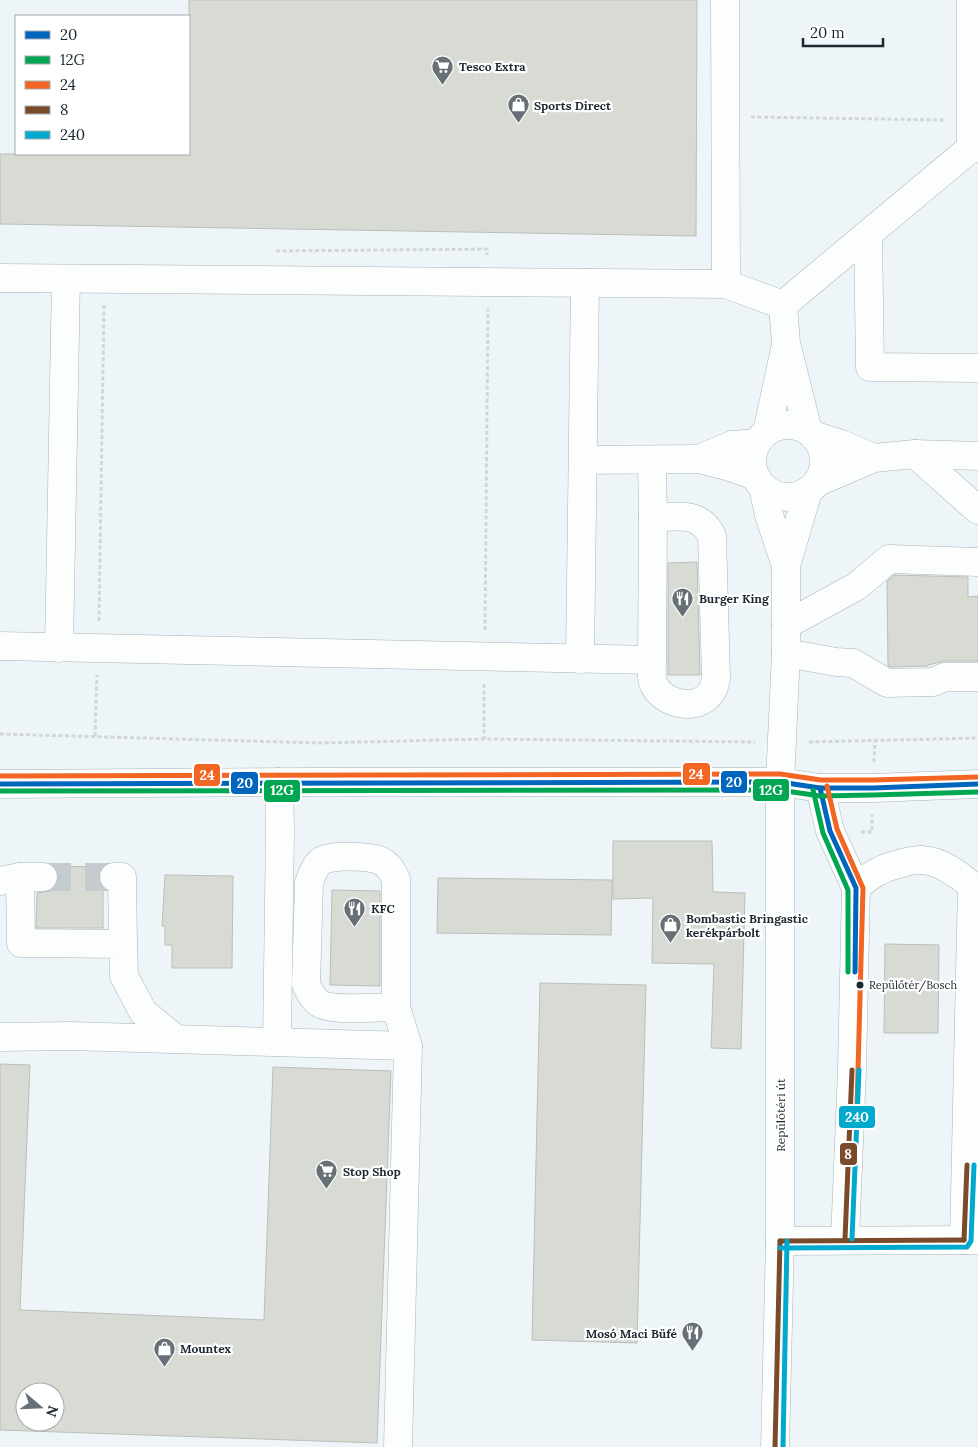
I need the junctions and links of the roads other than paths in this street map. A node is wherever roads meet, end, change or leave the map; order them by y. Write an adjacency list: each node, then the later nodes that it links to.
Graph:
1 (724, 0): 8 (main road)
2 (971, 0): 3 (main road)
3 (974, 148): 4 (main road)
4 (868, 234): 9 (main road); 11 (main road)
5 (0, 278): 6 (main road)
6 (66, 279): 7 (main road); 28 (main road)
7 (585, 283): 8 (main road); 18 (main road)
8 (726, 284): 9 (main road)
9 (783, 305): 10 (main road)
10 (786, 343): 12 (main road); 13 (main road)
11 (978, 368)
12 (811, 433): 13 (main road); 16 (main road); 21 (main road)
13 (762, 438): 17 (main road); 20 (main road)
14 (915, 454): 15 (main road); 16 (main road); 22 (main road)
15 (978, 456)
16 (874, 458): 21 (main road)
17 (699, 459): 19 (main road); 20 (main road)
18 (583, 460): 19 (main road); 30 (main road)
19 (652, 460): 23 (main road)
20 (759, 482): 21 (main road); 25 (main road)
21 (813, 487): 25 (main road)
22 (978, 510)
23 (654, 517): 31 (main road); 31 (main road)
24 (978, 562): 26 (main road)
25 (786, 566): 26 (main road, Repülőtéri út)
26 (786, 625): 29 (main road, Repülőtéri út)
27 (0, 646): 28 (main road)
28 (59, 648): 30 (main road)
29 (786, 652): 32 (main road); 34 (main road, Repülőtéri út)
30 (580, 659): 31 (main road)
31 (652, 660)
32 (978, 677)
33 (279, 782): 34 (main road); 35 (main road); 46 (main road)
34 (780, 782): 37 (main road); 50 (main road, Repülőtéri út)
35 (0, 784)
36 (978, 784): 37 (main road)
37 (820, 788): 41 (main road)
38 (114, 877): 42 (main road)
39 (21, 878): 42 (main road)
40 (975, 887): 41 (main road); 49 (main road)
41 (856, 888): 48 (main road)
42 (123, 944): 45 (main road)
43 (396, 1007): 43 (main road); 47 (main road)
44 (0, 1037): 45 (main road)
45 (176, 1039): 46 (main road)
46 (277, 1042): 47 (main road)
47 (408, 1046): 51 (main road)
48 (844, 1239): 49 (main road); 50 (main road)
49 (971, 1240)
50 (780, 1241): 52 (main road, Repülőtéri út)
51 (398, 1447)
52 (775, 1447)

